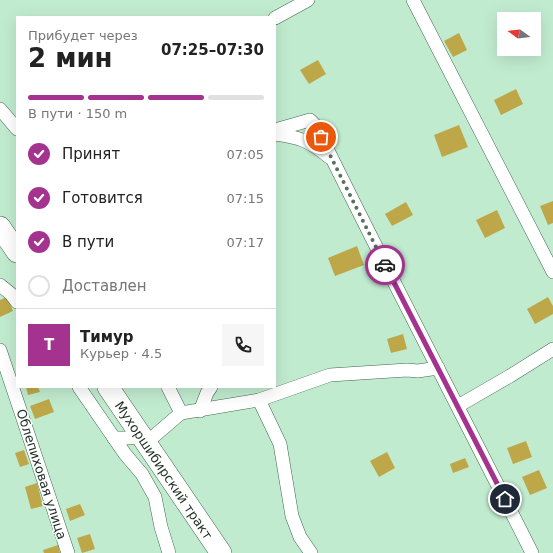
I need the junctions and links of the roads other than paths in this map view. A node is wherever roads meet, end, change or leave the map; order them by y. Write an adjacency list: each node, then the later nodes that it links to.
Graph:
1 (308, 0): 3 (street)
2 (413, 0): 11 (street)
3 (276, 17)
4 (0, 109): 5 (street)
5 (16, 128)
6 (276, 130): 8 (street)
7 (276, 134): 8 (street)
8 (332, 159): 16 (street)
9 (0, 227): 10 (main road)
10 (16, 251)
11 (553, 272)
12 (0, 285): 13 (street)
13 (16, 301)
14 (553, 349): 22 (street)
15 (0, 350): 27 (street, Облепиховая улица)
16 (438, 368): 21 (street); 22 (street)
17 (80, 388): 25 (street)
18 (109, 388): 26 (main road, Мухоршибирский тракт)
19 (168, 388): 24 (street)
20 (210, 388): 23 (street)
21 (259, 400): 23 (street); 30 (street)
22 (458, 406): 31 (street)
23 (200, 410): 24 (street)
24 (181, 414): 26 (street)
25 (114, 438): 26 (street); 28 (street)
26 (144, 439): 29 (main road, Мухоршибирский тракт)
27 (68, 553)
28 (169, 553)
29 (220, 553)
30 (311, 553)
31 (532, 553)

